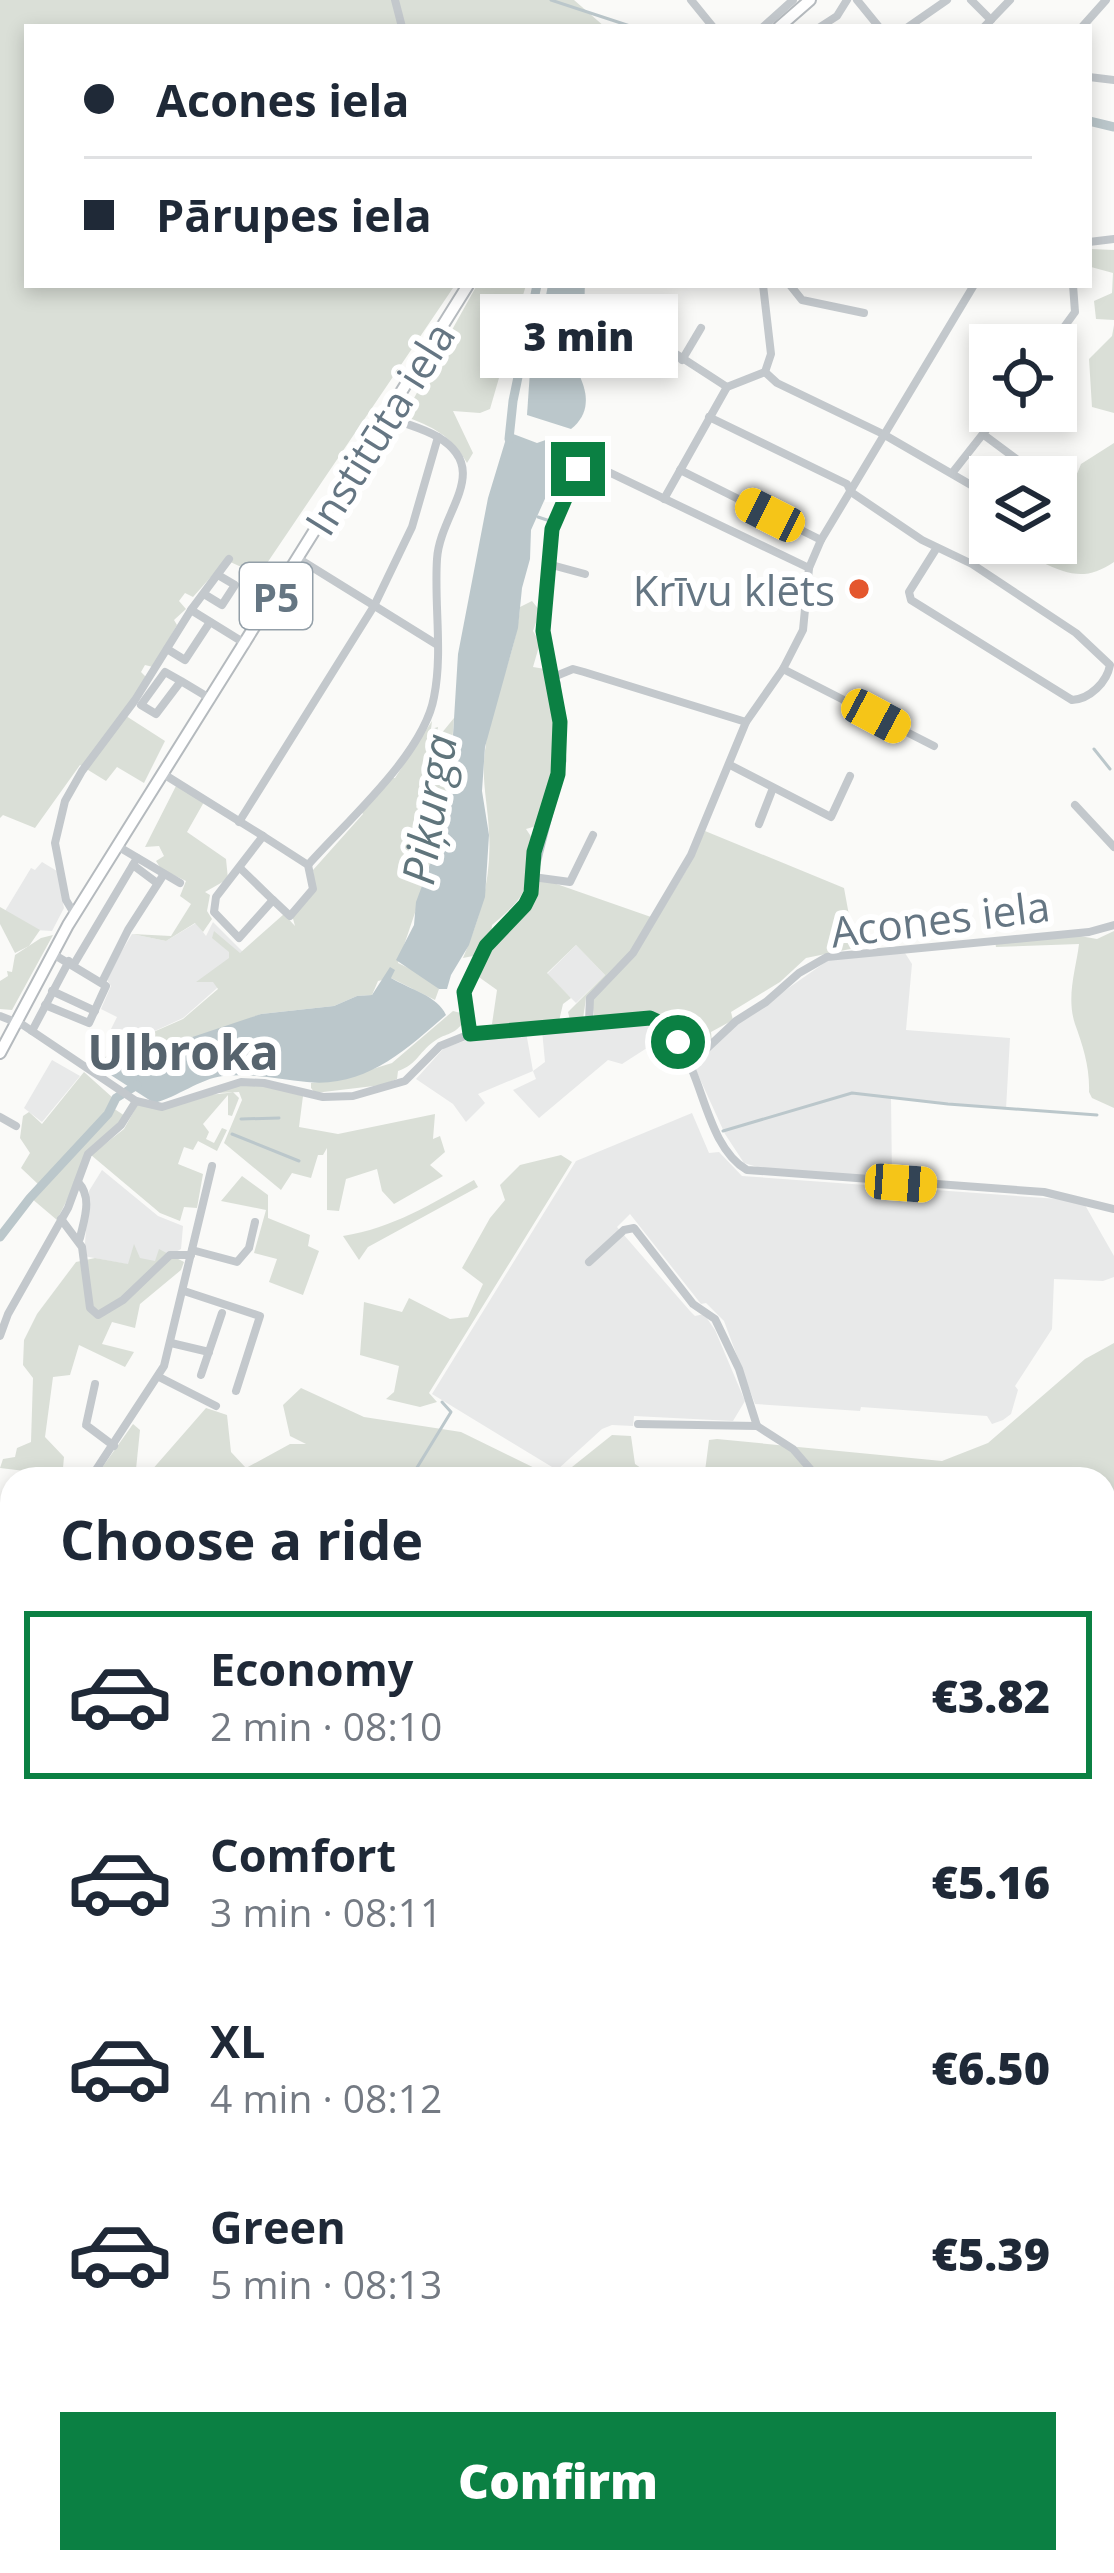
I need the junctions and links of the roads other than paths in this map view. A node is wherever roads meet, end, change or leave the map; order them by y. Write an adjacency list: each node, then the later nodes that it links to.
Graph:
1 (692, 0): 10 (street)
2 (793, 0): 11 (street)
3 (810, 0): 12 (main road)
4 (847, 0): 13 (street)
5 (857, 0): 14 (street)
6 (947, 0): 15 (street)
7 (971, 0): 16 (street)
8 (1010, 0): 16 (street)
9 (1106, 0): 17 (street)
10 (711, 24)
11 (766, 24)
12 (782, 24)
13 (825, 24)
14 (877, 24)
15 (912, 24)
16 (988, 24)
17 (1085, 24)
18 (465, 288): 30 (main road, Institūta iela / P5)
19 (764, 288): 28 (street)
20 (792, 288): 23 (street)
21 (972, 288): 33 (street)
22 (1073, 288): 24 (street)
23 (864, 313)
24 (1067, 324)
25 (633, 326): 27 (street)
26 (701, 328): 27 (street)
27 (682, 360): 29 (street)
28 (765, 372): 29 (street); 33 (street)
29 (727, 387): 31 (street)
30 (387, 416): 35 (street); 44 (main road, Institūta iela / P5)
31 (710, 417): 37 (street); 40 (street)
32 (986, 432): 34 (street)
33 (883, 434): 38 (street); 40 (street)
34 (984, 435): 36 (street); 38 (street)
35 (438, 437): 51 (street); 55 (street)
36 (1012, 456)
37 (680, 470): 41 (street); 42 (street)
38 (951, 473): 39 (street)
39 (969, 484)
40 (851, 492): 42 (street); 43 (street)
41 (664, 499): 46 (street); 47 (street)
42 (820, 540): 47 (street)
43 (937, 549): 43 (street)
44 (299, 559): 51 (street); 54 (main road, Institūta iela / P5)
45 (229, 560): 49 (street)
46 (548, 565): 48 (street); 58 (street)
47 (809, 568): 57 (street)
48 (585, 574)
49 (218, 575): 50 (street); 50 (street)
50 (204, 595): 52 (street)
51 (374, 606): 55 (street); 70 (street)
52 (191, 610): 53 (street); 56 (street)
53 (210, 622): 54 (street); 56 (street)
54 (246, 644): 60 (main road, Institūta iela / P5)
55 (436, 644): 77 (street)
56 (167, 650): 62 (street)
57 (783, 669): 63 (street); 64 (street)
58 (551, 678): 63 (street); 79 (street)
59 (181, 681): 60 (street); 61 (street); 61 (street)
60 (212, 700): 66 (main road, Institūta iela / P5)
61 (141, 705): 62 (street)
62 (128, 710): 83 (street)
63 (746, 722): 65 (street)
64 (934, 746)
65 (730, 765): 68 (street); 93 (street)
66 (165, 775): 70 (street); 75 (main road, Institūta iela / P5)
67 (850, 776): 68 (street)
68 (773, 788): 71 (street)
69 (1075, 805): 74 (street)
70 (239, 822): 73 (street)
71 (759, 824)
72 (592, 835): 79 (street)
73 (263, 836): 77 (street); 78 (street)
74 (1114, 846)
75 (119, 847): 76 (street); 83 (main road, Institūta iela / P5)
76 (135, 861): 80 (street); 86 (street)
77 (308, 865): 82 (street)
78 (240, 868): 82 (street); 82 (street)
79 (532, 877): 95 (street)
80 (161, 879): 81 (street); 87 (street)
81 (180, 883)
82 (274, 900)
83 (77, 916): 85 (main road, Institūta iela / P5)
84 (1114, 925): 97 (street, Acones iela)
85 (53, 954): 86 (street); 92 (main road, Institūta iela / P5)
86 (71, 963): 87 (street); 88 (street)
87 (102, 982): 90 (street)
88 (52, 991): 89 (street); 90 (street)
89 (45, 1005): 90 (street); 94 (street)
90 (95, 1011)
91 (0, 1016): 92 (street)
92 (15, 1022): 94 (street); 96 (main road, Institūta iela / P5)
93 (589, 1022): 95 (street); 97 (street)
94 (32, 1031): 98 (street)
95 (470, 1034): 98 (street)
96 (0, 1053)
97 (686, 1060): 103 (street)
98 (133, 1098): 102 (street)
99 (0, 1117): 100 (street)
100 (16, 1126)
101 (212, 1166): 107 (street)
102 (78, 1182): 104 (street); 106 (street)
103 (1114, 1209)
104 (61, 1220): 106 (street); 111 (street)
105 (255, 1222): 107 (street)
106 (79, 1240): 107 (street)
107 (192, 1252): 109 (street)
108 (589, 1262): 120 (street)
109 (184, 1292): 112 (street); 117 (street)
110 (222, 1313): 113 (street)
111 (0, 1336)
112 (170, 1343): 113 (street); 115 (street)
113 (208, 1352): 114 (street)
114 (201, 1375)
115 (159, 1377): 118 (street); 121 (street)
116 (95, 1384): 121 (street)
117 (236, 1391)
118 (216, 1406)
119 (638, 1424): 120 (street)
120 (757, 1426): 123 (street)
121 (114, 1446): 122 (street)
122 (99, 1467)
123 (809, 1467)

